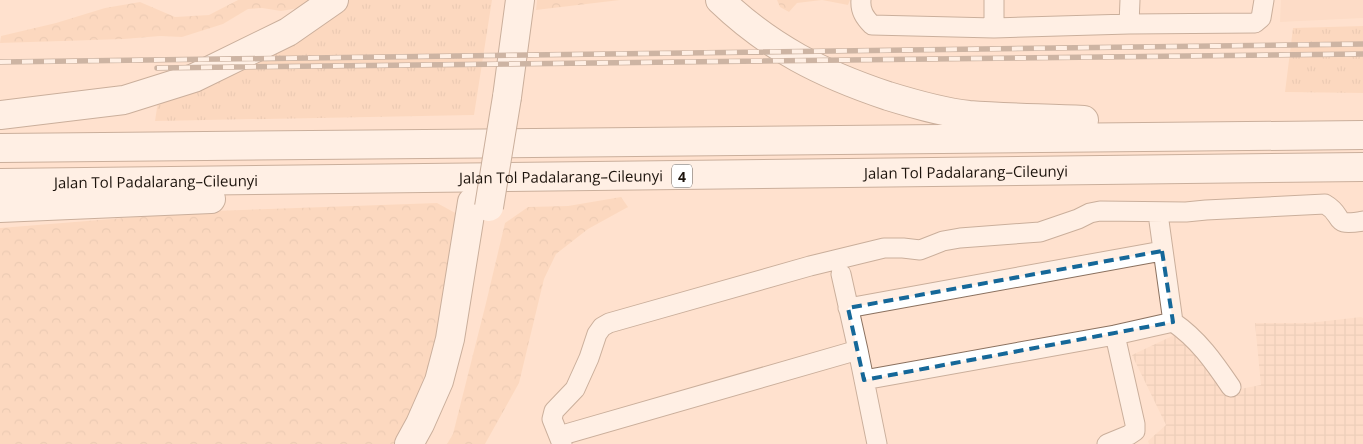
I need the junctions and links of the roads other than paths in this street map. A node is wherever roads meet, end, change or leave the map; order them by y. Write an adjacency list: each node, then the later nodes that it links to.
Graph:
1 (334, 0): 12 (highway)
2 (505, 0): 11 (highway)
3 (520, 0): 11 (highway)
4 (720, 0): 13 (highway)
5 (861, 0): 10 (street)
6 (994, 0): 10 (street)
7 (1130, 0): 9 (street)
8 (1264, 0): 9 (street)
9 (1129, 24): 10 (street)
10 (994, 28)
11 (498, 97): 18 (highway, bridge)
12 (0, 115)
13 (1363, 134): 14 (highway)
14 (0, 148)
15 (1363, 167): 16 (highway, Jalan Tol Padalarang–Cileunyi / 4)
16 (366, 180): 17 (highway, Jalan Tol Padalarang–Cileunyi / 4); 19 (highway)
17 (0, 183)
18 (480, 204): 32 (highway); 33 (highway)
19 (0, 208)
20 (1159, 221): 22 (street)
21 (1363, 222): 30 (street)
22 (1162, 251): 24 (street); 25 (street)
23 (841, 274): 24 (street)
24 (848, 308): 27 (street)
25 (1173, 322): 26 (street); 29 (street)
26 (1115, 335): 28 (street); 34 (street)
27 (858, 350): 28 (street); 30 (street)
28 (864, 380): 31 (street)
29 (1231, 387)
30 (560, 440)
31 (874, 443)
32 (409, 444)
33 (420, 444)
34 (1107, 444)

